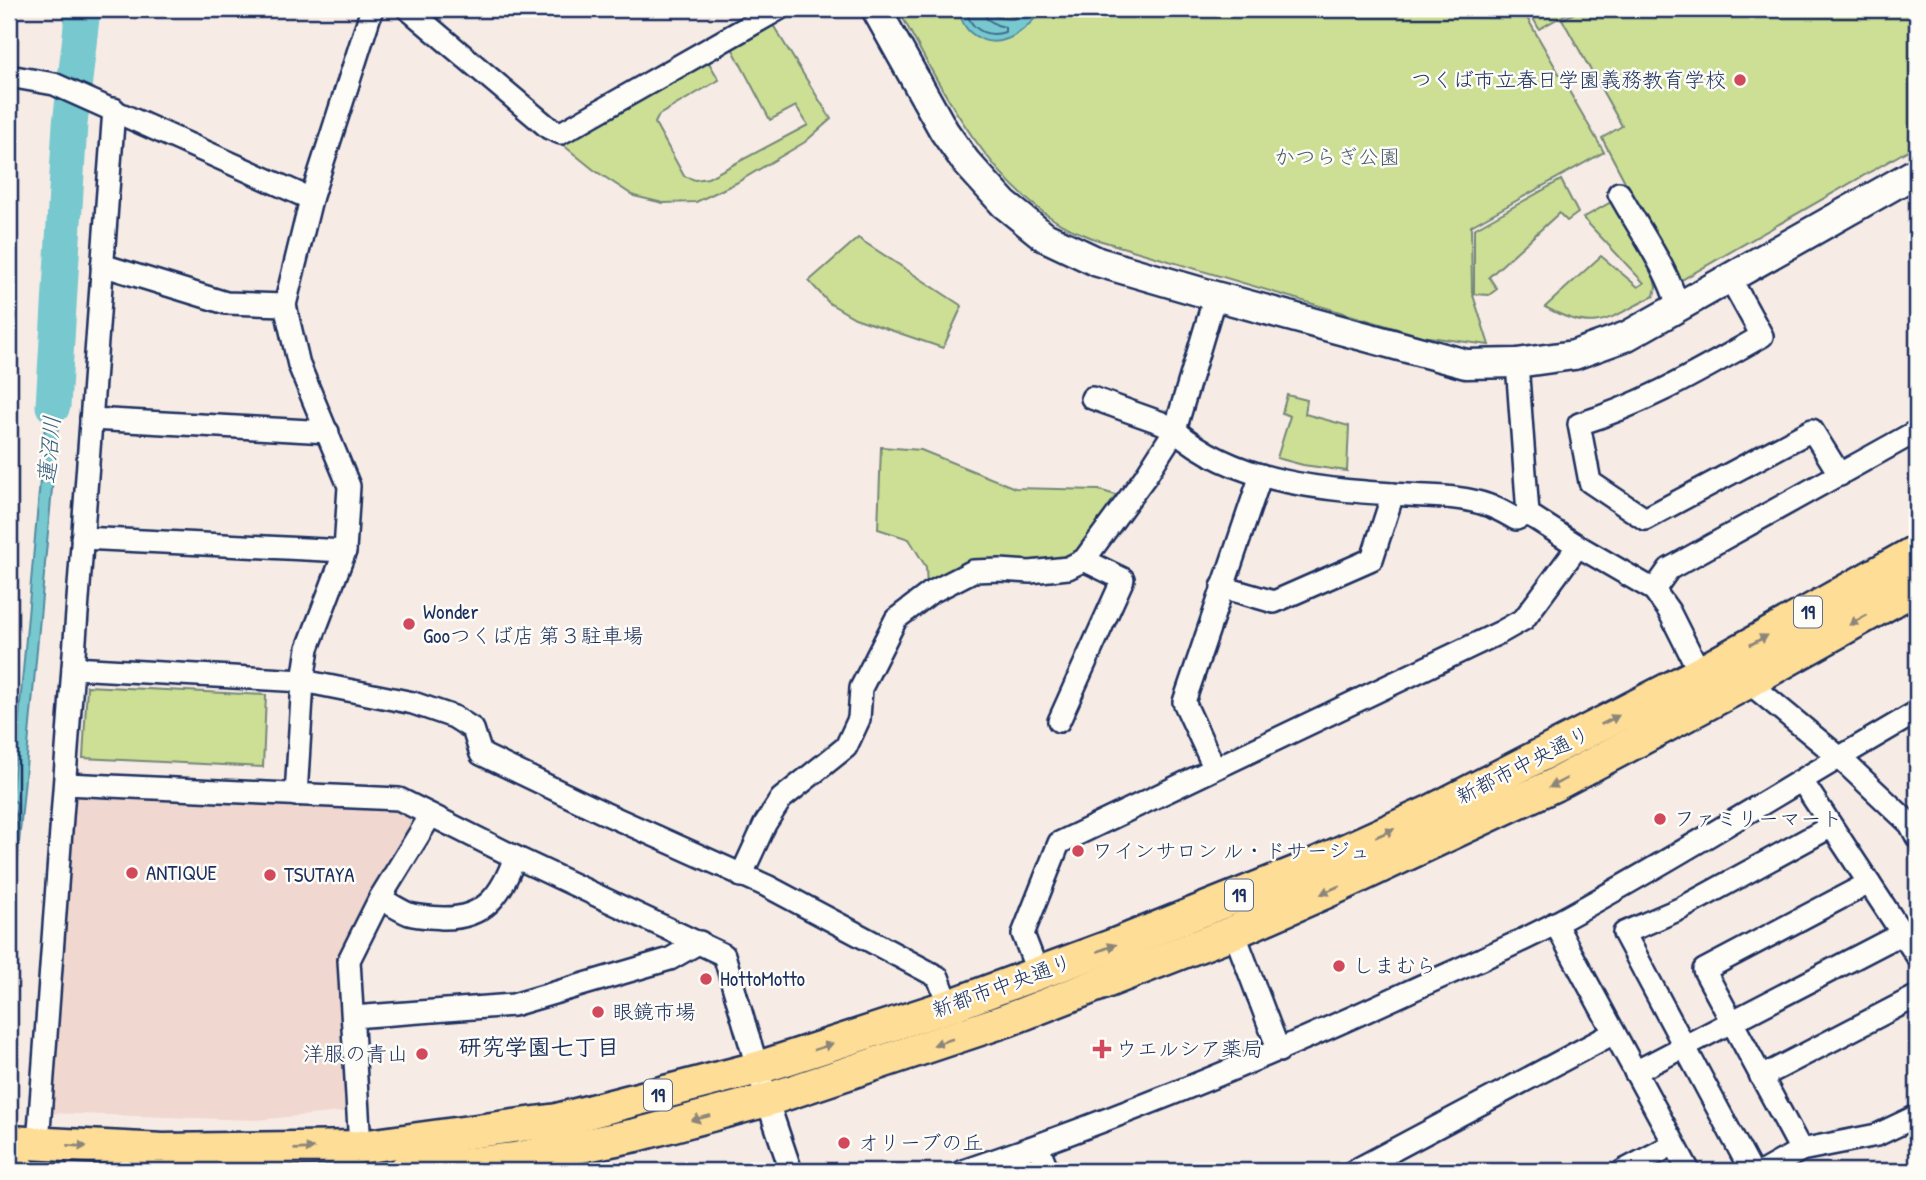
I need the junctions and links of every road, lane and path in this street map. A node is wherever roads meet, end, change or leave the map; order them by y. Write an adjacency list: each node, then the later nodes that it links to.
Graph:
1 (372, 9): 9 (street)
2 (408, 9): 3 (street)
3 (779, 9)
4 (876, 9): 12 (street)
5 (9, 76): 6 (street)
6 (105, 106): 9 (street); 10 (street)
7 (1917, 172): 11 (street)
8 (1619, 193): 14 (street)
9 (311, 199): 13 (street)
10 (102, 265): 13 (street); 17 (street)
11 (1730, 278): 14 (street); 22 (street)
12 (1214, 296): 15 (street); 18 (street)
13 (285, 305): 20 (street)
14 (1678, 307): 15 (street)
15 (1517, 363): 24 (street)
16 (1092, 398): 18 (street)
17 (91, 419): 20 (street); 25 (street)
18 (1175, 430): 21 (street); 29 (street)
19 (1917, 431): 22 (street)
20 (328, 432): 27 (street)
21 (1261, 475): 23 (street); 30 (street)
22 (1840, 475): 32 (street)
23 (1393, 494): 24 (street); 30 (street)
24 (1528, 514): 26 (street)
25 (82, 538): 27 (street); 33 (street)
26 (1578, 546): 32 (street); 40 (street)
27 (345, 551): 35 (street)
28 (1917, 551): 34 (main road, 新都市中央通り / 19, one-way to 28)
29 (1084, 560): 38 (street); 48 (street)
30 (1222, 587): 40 (street)
31 (1917, 587): 36 (main road, 新都市中央通り / 19, one-way to 36)
32 (1654, 590): 34 (street)
33 (73, 668): 35 (street); 42 (street)
34 (1700, 673): 56 (main road, 新都市中央通り / 19, one-way to 34)
35 (303, 681): 43 (street); 48 (street)
36 (1748, 682): 39 (street); 52 (main road, 新都市中央通り / 19, one-way to 52)
37 (1917, 712): 39 (street)
38 (1059, 721)
39 (1839, 757): 41 (street); 46 (street)
40 (1214, 767): 56 (street)
41 (1802, 781): 45 (street); 51 (street)
42 (65, 784): 43 (street); 69 (street)
43 (296, 794): 44 (street)
44 (431, 815): 47 (street); 50 (street)
45 (1830, 827): 49 (street); 62 (street)
46 (1917, 837)
47 (515, 857): 50 (street); 54 (street)
48 (741, 876): 58 (street)
49 (1869, 883): 53 (street); 60 (street)
50 (380, 898): 59 (street)
51 (1555, 923): 61 (street); 63 (street)
52 (1234, 932): 63 (street); 67 (main road, 新都市中央通り / 19, one-way to 67)
53 (1903, 933): 55 (street); 60 (street)
54 (700, 942): 59 (street); 64 (street)
55 (1917, 956)
56 (1038, 973): 58 (main road, 新都市中央通り / 19)
57 (1917, 996): 66 (street)
58 (949, 1006): 64 (main road, 新都市中央通り / 19, one-way to 58)
59 (353, 1017): 72 (street)
60 (1732, 1023): 62 (street); 66 (street)
61 (1614, 1033): 65 (street); 81 (street)
62 (1684, 1047): 65 (street); 84 (street)
63 (1279, 1051): 71 (street)
64 (758, 1068): 67 (street); 72 (main road, 新都市中央通り / 19)
65 (1635, 1072): 70 (street)
66 (1761, 1077): 73 (street)
67 (767, 1100): 74 (main road, 新都市中央通り / 19, one-way to 74); 78 (street)
68 (1917, 1116): 73 (street)
69 (24, 1143): 72 (main road, 新都市中央通り / 19, one-way to 72)
70 (1674, 1144): 82 (street); 83 (street)
71 (1038, 1146): 79 (street); 80 (street)
72 (360, 1147)
73 (1801, 1150): 85 (street)
74 (513, 1165): 77 (main road, 新都市中央通り / 19)
75 (9, 1171): 76 (main road)
76 (20, 1171)
77 (405, 1171)
78 (791, 1171)
79 (963, 1171)
80 (1048, 1171)
81 (1354, 1171)
82 (1623, 1171)
83 (1689, 1171)
84 (1751, 1171)
85 (1764, 1171)

